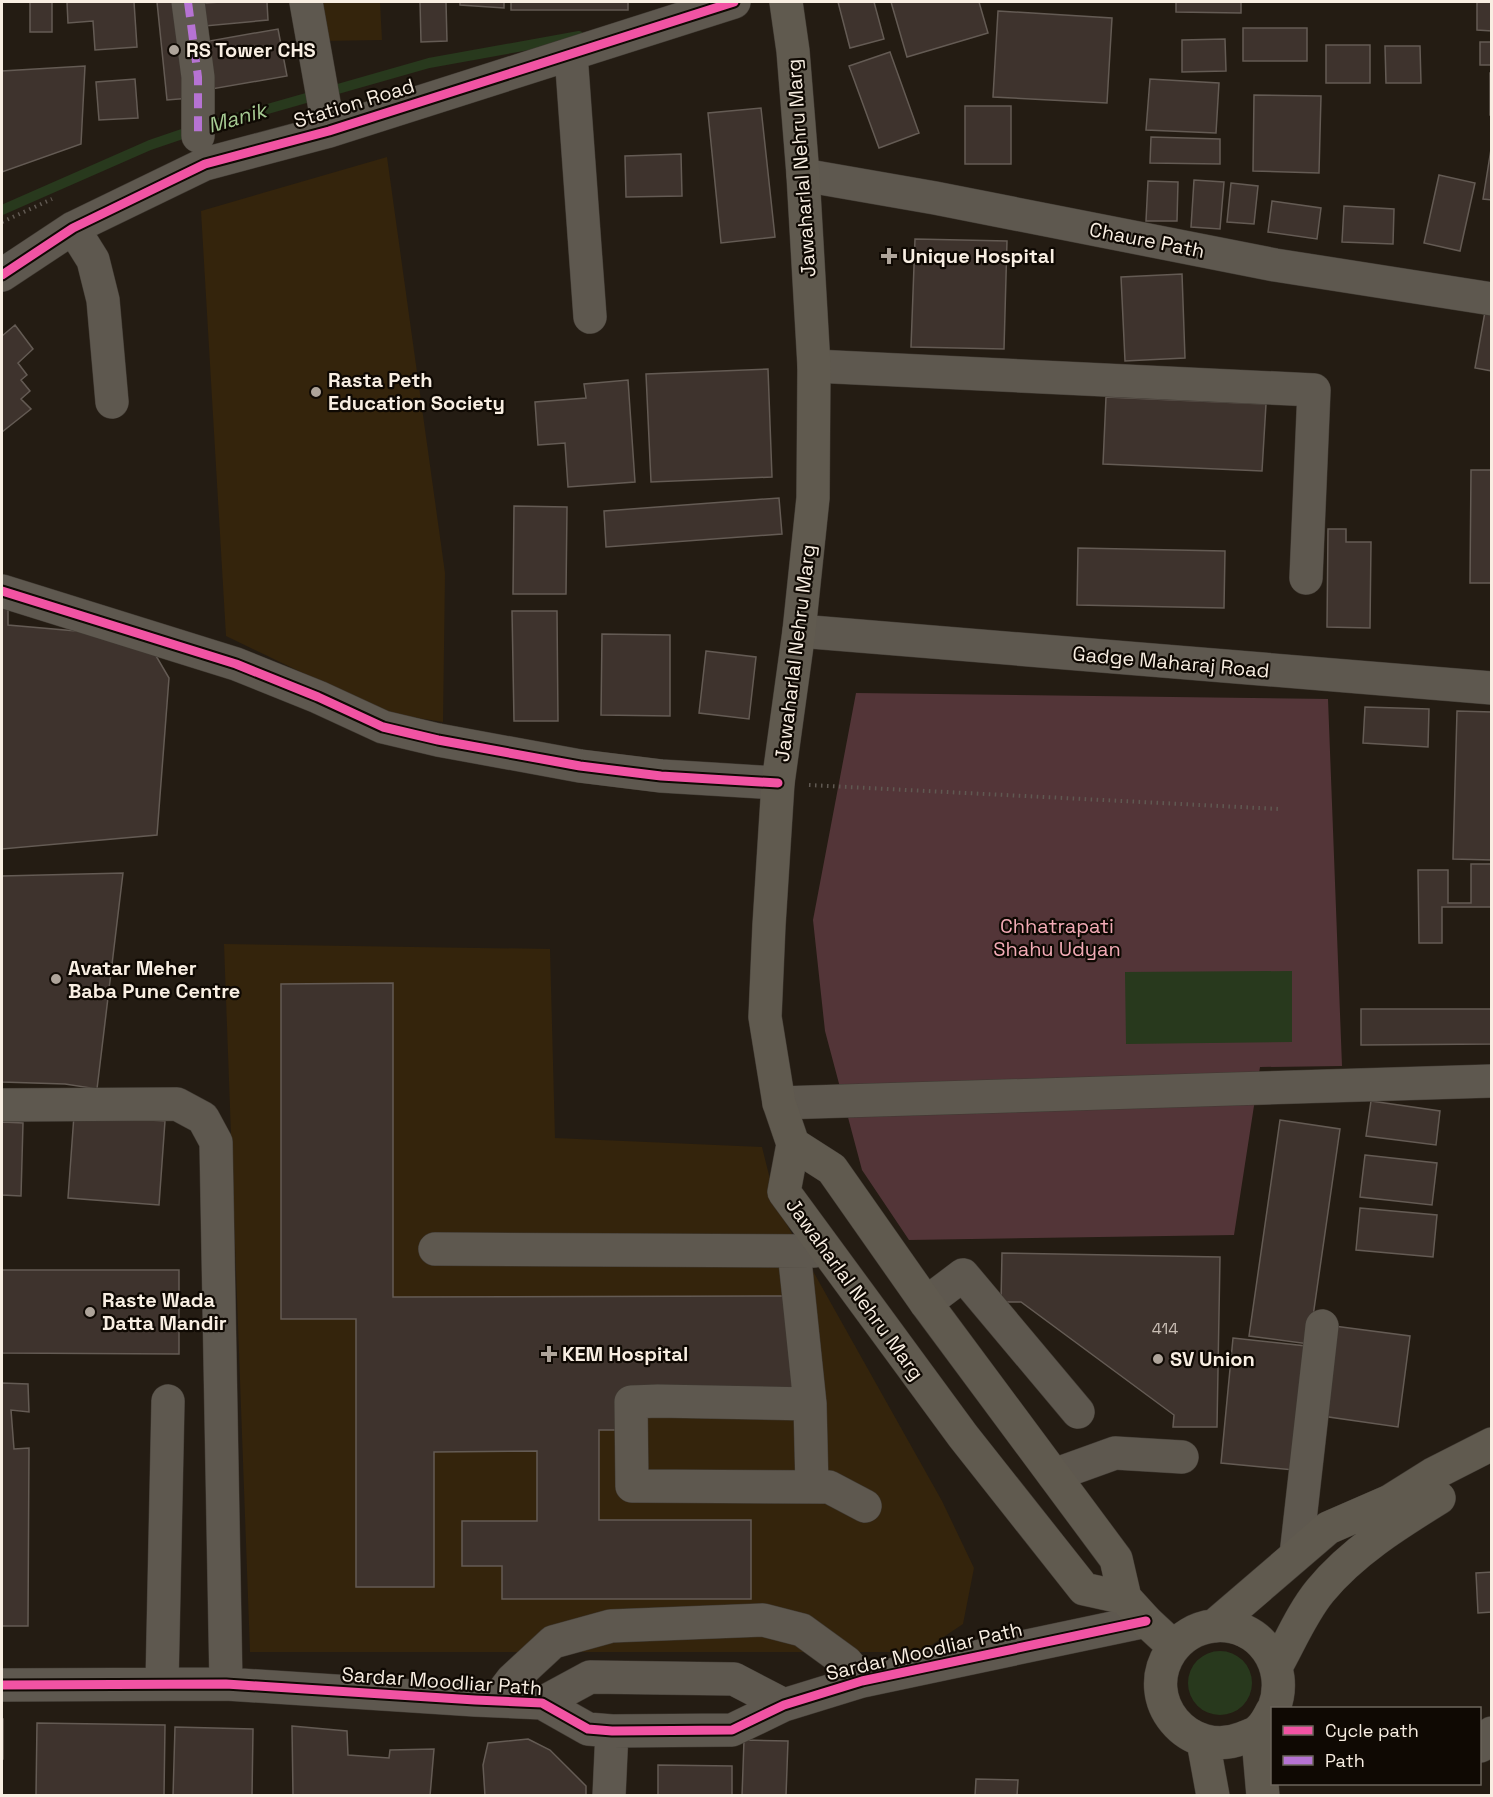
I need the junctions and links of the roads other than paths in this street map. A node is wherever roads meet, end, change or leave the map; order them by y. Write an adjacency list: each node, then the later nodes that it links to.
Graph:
1 (188, 2): 7 (street)
2 (306, 2): 6 (street)
3 (734, 2): 5 (street, Station Road)
4 (786, 2): 8 (main road, Jawaharlal Nehru Marg)
5 (571, 54): 6 (street, Station Road); 12 (street)
6 (325, 107): 9 (street, Station Road)
7 (198, 131)
8 (803, 175): 11 (street, Chaure Path); 13 (main road, Jawaharlal Nehru Marg)
9 (73, 228): 10 (street, Station Road); 14 (street)
10 (7, 266)
11 (1491, 299)
12 (590, 317)
13 (814, 366): 15 (street); 17 (main road, Jawaharlal Nehru Marg)
14 (112, 402)
15 (1306, 578)
16 (2, 591): 19 (street)
17 (826, 633): 18 (street, Gadge Maharaj Road); 19 (main road, Jawaharlal Nehru Marg)
18 (1491, 688)
19 (778, 783): 21 (main road, Jawaharlal Nehru Marg)
20 (1491, 1081): 21 (street)
21 (779, 1103): 23 (main road, Jawaharlal Nehru Marg)
22 (2, 1105): 46 (street)
23 (794, 1144): 26 (main road, Jawaharlal Nehru Marg); 27 (main road)
24 (435, 1249): 25 (street)
25 (794, 1251): 26 (street); 30 (street)
26 (827, 1251): 40 (main road, Jawaharlal Nehru Marg)
27 (926, 1304): 31 (street); 35 (main road)
28 (1322, 1326): 39 (street)
29 (168, 1401): 45 (street)
30 (810, 1404): 36 (street); 36 (street)
31 (1078, 1413)
32 (1491, 1444): 38 (main road)
33 (1182, 1457): 35 (street)
34 (1491, 1465): 38 (main road)
35 (1057, 1474): 40 (main road)
36 (812, 1487): 37 (street)
37 (865, 1506)
38 (1378, 1520): 39 (main road); 43 (main road)
39 (1296, 1555): 41 (main road)
40 (1136, 1610): 42 (main road); 44 (street, Sardar Moodliar Path)
41 (1214, 1626): 42 (main road); 43 (main road)
42 (1174, 1647): 55 (main road)
43 (1276, 1667): 51 (main road)
44 (862, 1681): 48 (street); 50 (street, Sardar Moodliar Path)
45 (162, 1684): 46 (street, Sardar Moodliar Path); 47 (street, Sardar Moodliar Path)
46 (226, 1684): 48 (street, Sardar Moodliar Path)
47 (2, 1685)
48 (496, 1701): 49 (street, Sardar Moodliar Path)
49 (542, 1703): 50 (street, Sardar Moodliar Path); 53 (street, Sardar Moodliar Path)
50 (784, 1705): 53 (street, Sardar Moodliar Path)
51 (1274, 1707)
52 (1270, 1720): 55 (main road); 59 (main road)
53 (612, 1731): 57 (street)
54 (1491, 1733): 56 (street)
55 (1203, 1741): 58 (main road)
56 (1481, 1745)
57 (609, 1796)
58 (1213, 1796)
59 (1263, 1796)

